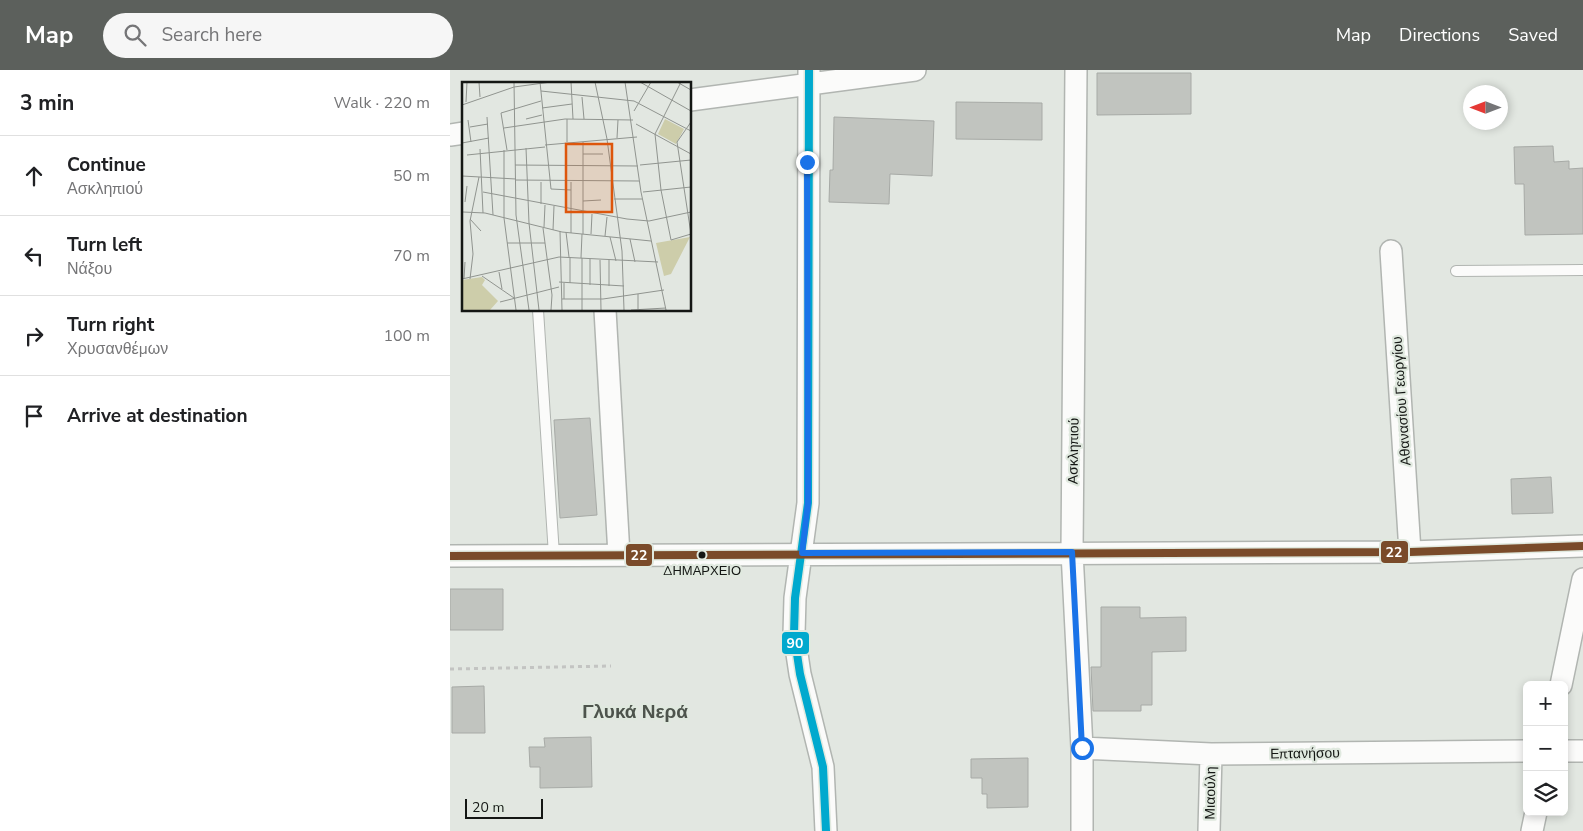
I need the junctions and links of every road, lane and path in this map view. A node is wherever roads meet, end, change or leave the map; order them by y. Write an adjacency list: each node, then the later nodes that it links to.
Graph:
1 (915, 70): 3 (street)
2 (1076, 70): 11 (street, Ασκληπιού)
3 (809, 76): 4 (street); 13 (street)
4 (691, 100)
5 (1391, 251): 12 (street, Αθανασίου Γεωργίου)
6 (1583, 270): 7 (lane)
7 (1456, 271)
8 (538, 311): 14 (lane)
9 (605, 311): 15 (street)
10 (1583, 546): 12 (street)
11 (1072, 552): 12 (street); 13 (street); 21 (street, Ασκληπιού)
12 (1410, 552)
13 (802, 553): 15 (street); 27 (street)
14 (554, 555): 15 (street); 16 (street)
15 (619, 555)
16 (450, 556)
17 (1583, 579): 20 (street)
18 (611, 666): 19 (path)
19 (450, 669)
20 (1562, 681)
21 (1082, 748): 25 (street, Επτανήσου); 28 (street, Ασκληπιού)
22 (1523, 751): 25 (street, Επτανήσου)
23 (1568, 751): 24 (street)
24 (1583, 751)
25 (1211, 754): 29 (street, Μιαούλη)
26 (1535, 816): 30 (street)
27 (826, 831)
28 (1082, 831)
29 (1209, 831)
30 (1532, 831)

